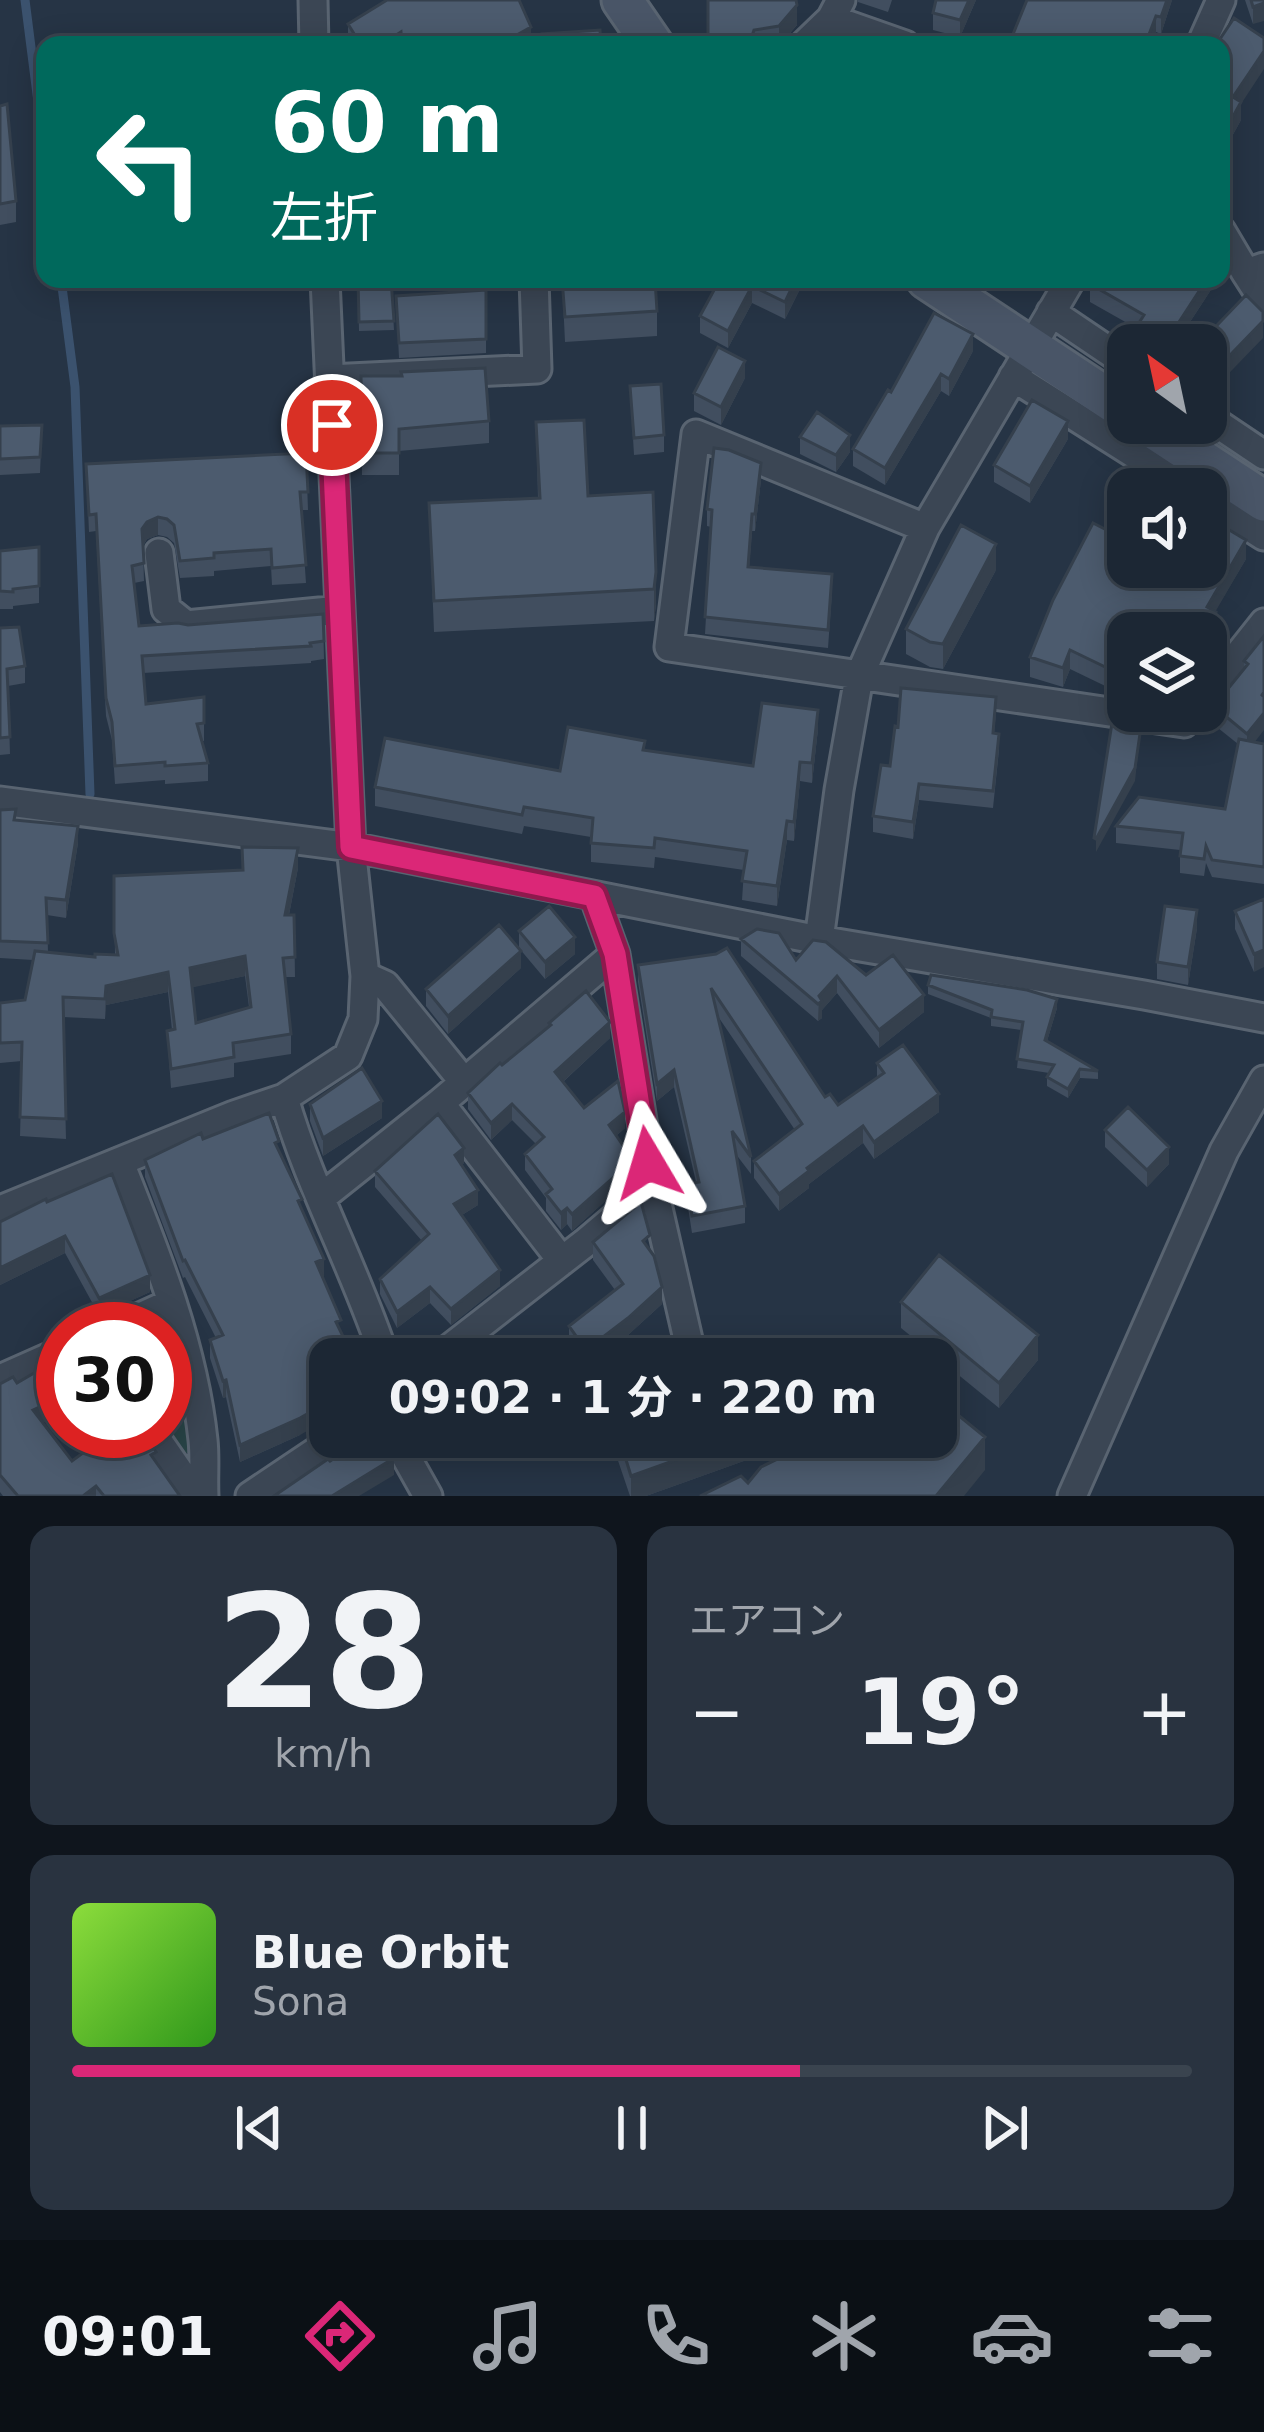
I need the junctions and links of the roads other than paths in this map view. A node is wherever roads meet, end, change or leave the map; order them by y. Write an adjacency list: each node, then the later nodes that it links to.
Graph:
1 (313, 0): 5 (street)
2 (622, 0): 6 (main road)
3 (1221, 0): 9 (street)
4 (836, 10): 7 (street); 8 (street)
5 (314, 36)
6 (646, 36)
7 (813, 36)
8 (887, 36)
9 (1205, 36)
10 (1230, 241): 11 (street)
11 (1255, 270): 16 (street)
12 (325, 288): 20 (street)
13 (534, 288): 20 (street)
14 (937, 288): 19 (main road)
15 (1065, 288): 17 (street)
16 (1264, 301)
17 (1051, 312): 18 (street); 19 (street)
18 (1107, 350)
19 (1021, 362): 21 (main road); 25 (street); 28 (street)
20 (329, 379): 31 (street)
21 (1107, 402)
22 (1227, 430): 24 (street)
23 (1177, 444): 26 (main road)
24 (1264, 455)
25 (1162, 468)
26 (1264, 501)
27 (1227, 512): 29 (street)
28 (925, 528): 34 (street); 34 (street)
29 (1264, 536)
30 (159, 553): 31 (street)
31 (340, 610): 37 (street)
32 (1264, 623): 33 (street)
33 (1227, 669)
34 (859, 677): 35 (street); 39 (street)
35 (1107, 712)
36 (0, 801): 37 (street)
37 (351, 847): 38 (street); 41 (street)
38 (594, 896): 39 (street); 40 (street)
39 (819, 940): 42 (street)
40 (615, 954): 44 (street); 48 (street)
41 (365, 976): 44 (street); 45 (street)
42 (1264, 1018)
43 (1264, 1080): 65 (street)
44 (464, 1082): 46 (street)
45 (284, 1098): 47 (street); 49 (street)
46 (440, 1103): 49 (street); 51 (street)
47 (120, 1163): 50 (street); 52 (street)
48 (652, 1182): 51 (street); 55 (street)
49 (322, 1198): 53 (street)
50 (0, 1210)
51 (562, 1261): 54 (street)
52 (171, 1302)
53 (378, 1338)
54 (463, 1338)
55 (688, 1338)
56 (36, 1363): 57 (street)
57 (0, 1379)
58 (192, 1382): 62 (street)
59 (309, 1456): 63 (street)
60 (171, 1458): 62 (street)
61 (408, 1458): 64 (street)
62 (200, 1496)
63 (250, 1496)
64 (428, 1496)
65 (1072, 1496)

